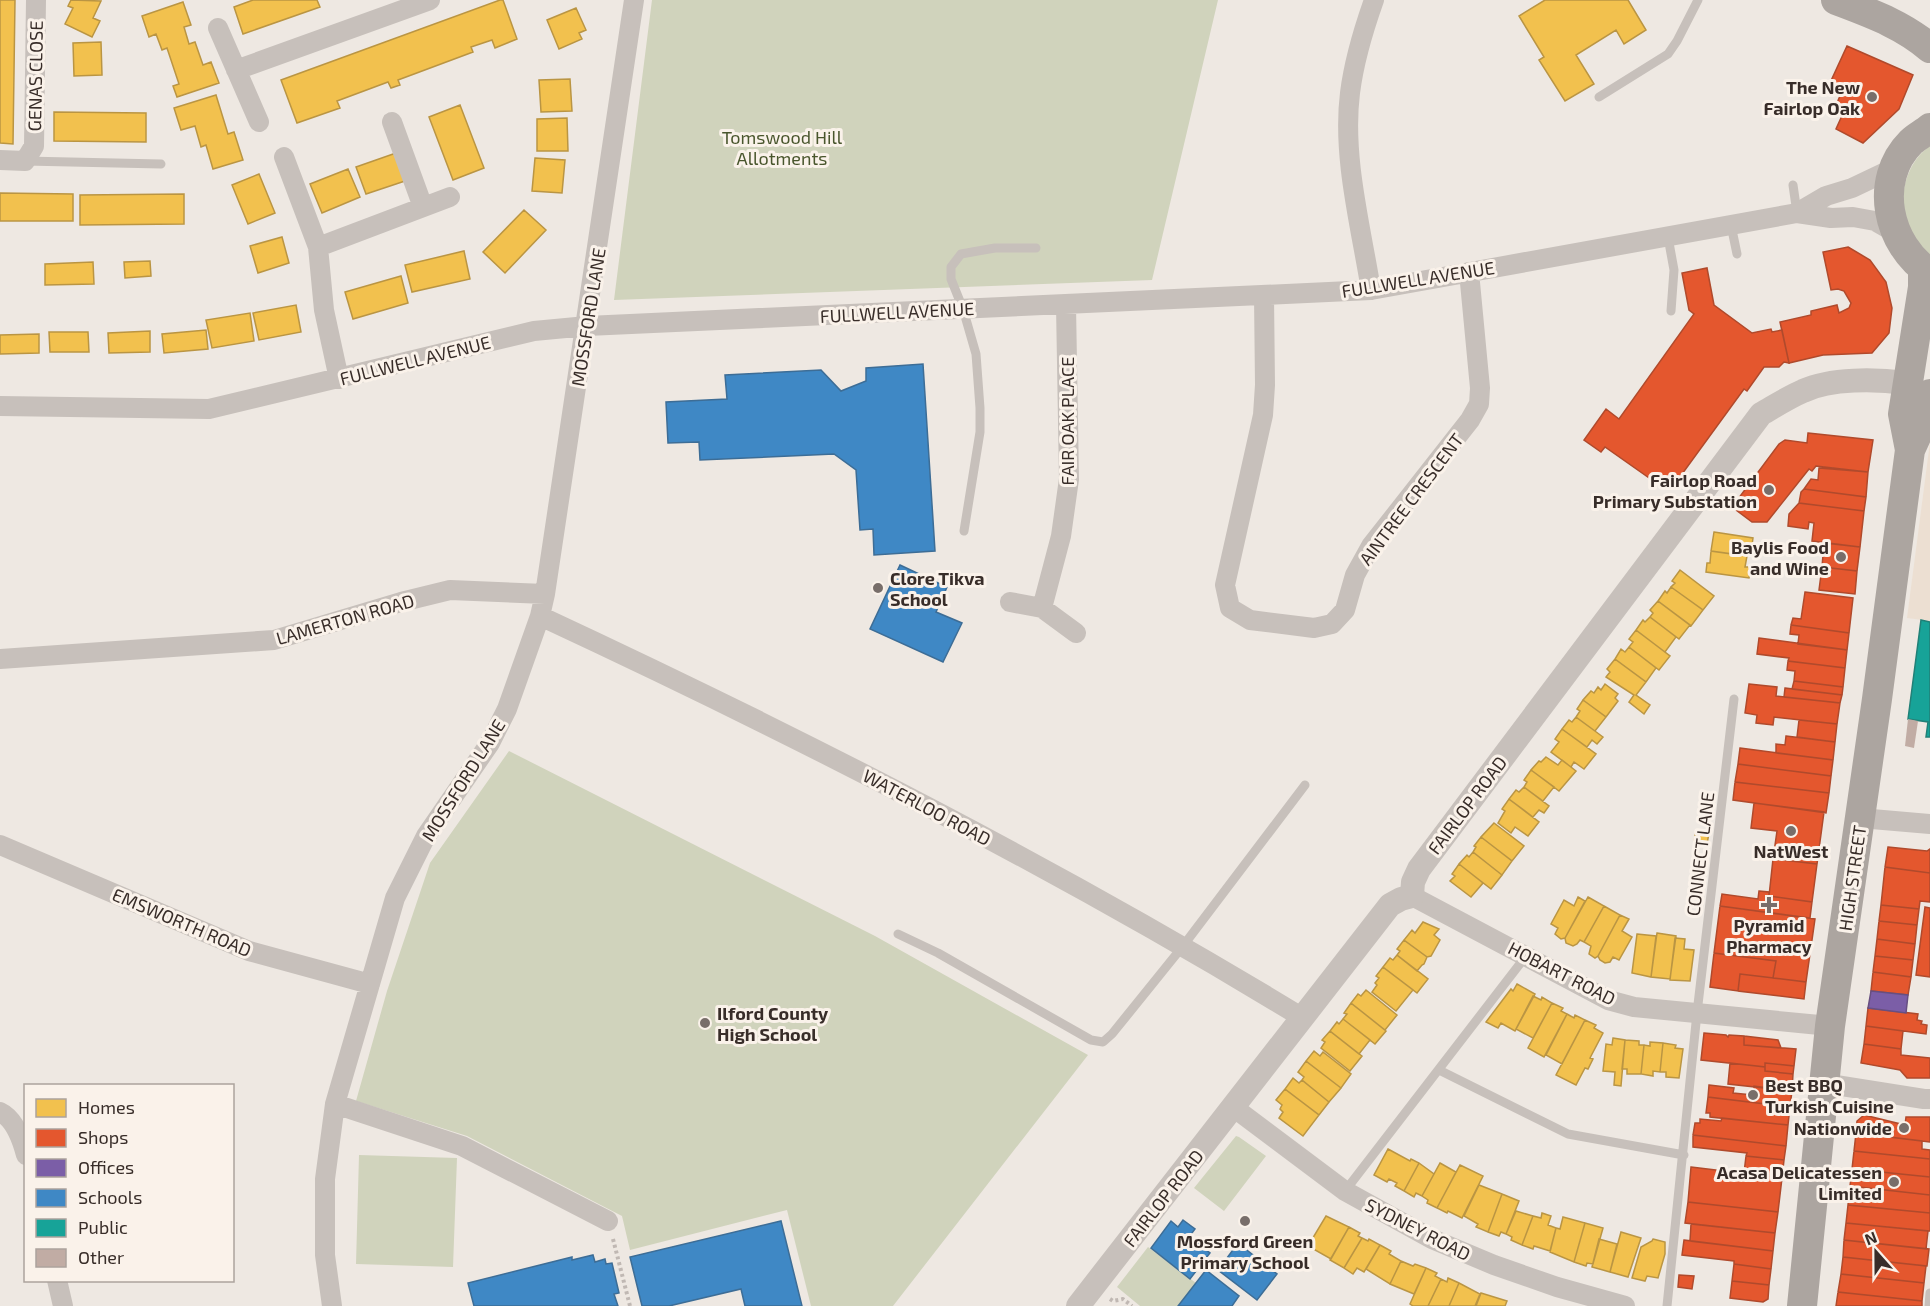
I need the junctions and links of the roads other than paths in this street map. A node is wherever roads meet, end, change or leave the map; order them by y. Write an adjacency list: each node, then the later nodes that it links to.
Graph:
1 (36, 0): 16 (street, GENAS CLOSE)
2 (430, 0): 9 (street)
3 (634, 0): 36 (street, MOSSFORD LANE)
4 (1374, 0): 31 (street)
5 (1698, 0): 10 (lane)
6 (1844, 2): 8 (main road)
7 (218, 28): 9 (street)
8 (1930, 48)
9 (236, 70): 11 (street)
10 (1599, 97)
11 (259, 122)
12 (392, 122): 21 (street)
13 (1930, 128): 18 (main road)
14 (284, 157): 26 (street)
15 (0, 160): 16 (street)
16 (25, 161): 17 (lane)
17 (161, 164)
18 (1894, 168): 22 (street, FULLWELL AVENUE); 24 (main road)
19 (1793, 185): 22 (lane)
20 (450, 197): 21 (street)
21 (423, 207): 26 (street)
22 (1797, 213): 23 (street, FULLWELL AVENUE); 24 (street, FULLWELL AVENUE)
23 (1731, 225): 25 (street, FULLWELL AVENUE); 28 (lane)
24 (1896, 233): 29 (main road)
25 (1668, 237): 30 (street, FULLWELL AVENUE); 35 (lane)
26 (318, 247): 37 (street)
27 (1036, 248): 34 (lane)
28 (1737, 254)
29 (1927, 271): 38 (main road, HIGH STREET)
30 (1469, 272): 31 (street, FULLWELL AVENUE); 32 (street, AINTREE CRESCENT)
31 (1371, 290): 32 (street, FULLWELL AVENUE)
32 (1264, 296): 33 (street, FULLWELL AVENUE)
33 (1066, 304): 34 (street, FULLWELL AVENUE); 43 (street, FAIR OAK PLACE)
34 (963, 309): 36 (street, FULLWELL AVENUE); 40 (lane)
35 (1671, 311)
36 (587, 326): 37 (street, FULLWELL AVENUE); 41 (street, MOSSFORD LANE)
37 (339, 379): 39 (street, FULLWELL AVENUE)
38 (1918, 388): 49 (main road, HIGH STREET); 52 (street, FAIRLOP ROAD)
39 (0, 406)
40 (964, 531)
41 (545, 594): 44 (street, MOSSFORD LANE); 46 (street, LAMERTON ROAD)
42 (1010, 602): 43 (street)
43 (1042, 608): 45 (street)
44 (540, 616): 54 (street, WATERLOO ROAD); 56 (street, MOSSFORD LANE)
45 (1076, 633)
46 (0, 659)
47 (1734, 699): 57 (lane, CONNECT LANE)
48 (1305, 785): 54 (lane)
49 (1860, 818): 50 (street); 59 (main road, HIGH STREET)
50 (1930, 824)
51 (0, 844): 56 (street, EMSWORTH ROAD)
52 (1412, 896): 55 (street, HOBART ROAD); 58 (street, FAIRLOP ROAD)
53 (898, 934): 54 (lane)
54 (1183, 946): 58 (street, WATERLOO ROAD)
55 (1526, 956): 57 (street, HOBART ROAD); 60 (lane)
56 (370, 984): 63 (street, MOSSFORD LANE)
57 (1698, 1013): 59 (street, HOBART ROAD); 67 (lane, CONNECT LANE)
58 (1303, 1018): 64 (street, FAIRLOP ROAD)
59 (1830, 1026): 61 (main road, HIGH STREET)
60 (1439, 1070): 67 (lane); 68 (lane)
61 (1823, 1083): 62 (street); 77 (main road, HIGH STREET)
62 (1930, 1099)
63 (335, 1104): 69 (street); 73 (street, MOSSFORD LANE)
64 (1233, 1107): 68 (street, SYDNEY ROAD); 74 (street, FAIRLOP ROAD)
65 (0, 1112): 66 (street)
66 (24, 1149)
67 (1684, 1155): 76 (lane, CONNECT LANE)
68 (1345, 1191): 75 (street, SYDNEY ROAD)
69 (608, 1221)
70 (57, 1282): 72 (street)
71 (1930, 1293): 78 (lane)
72 (63, 1306)
73 (332, 1306)
74 (1078, 1306)
75 (1625, 1306)
76 (1667, 1306)
77 (1802, 1306)
78 (1929, 1306)

